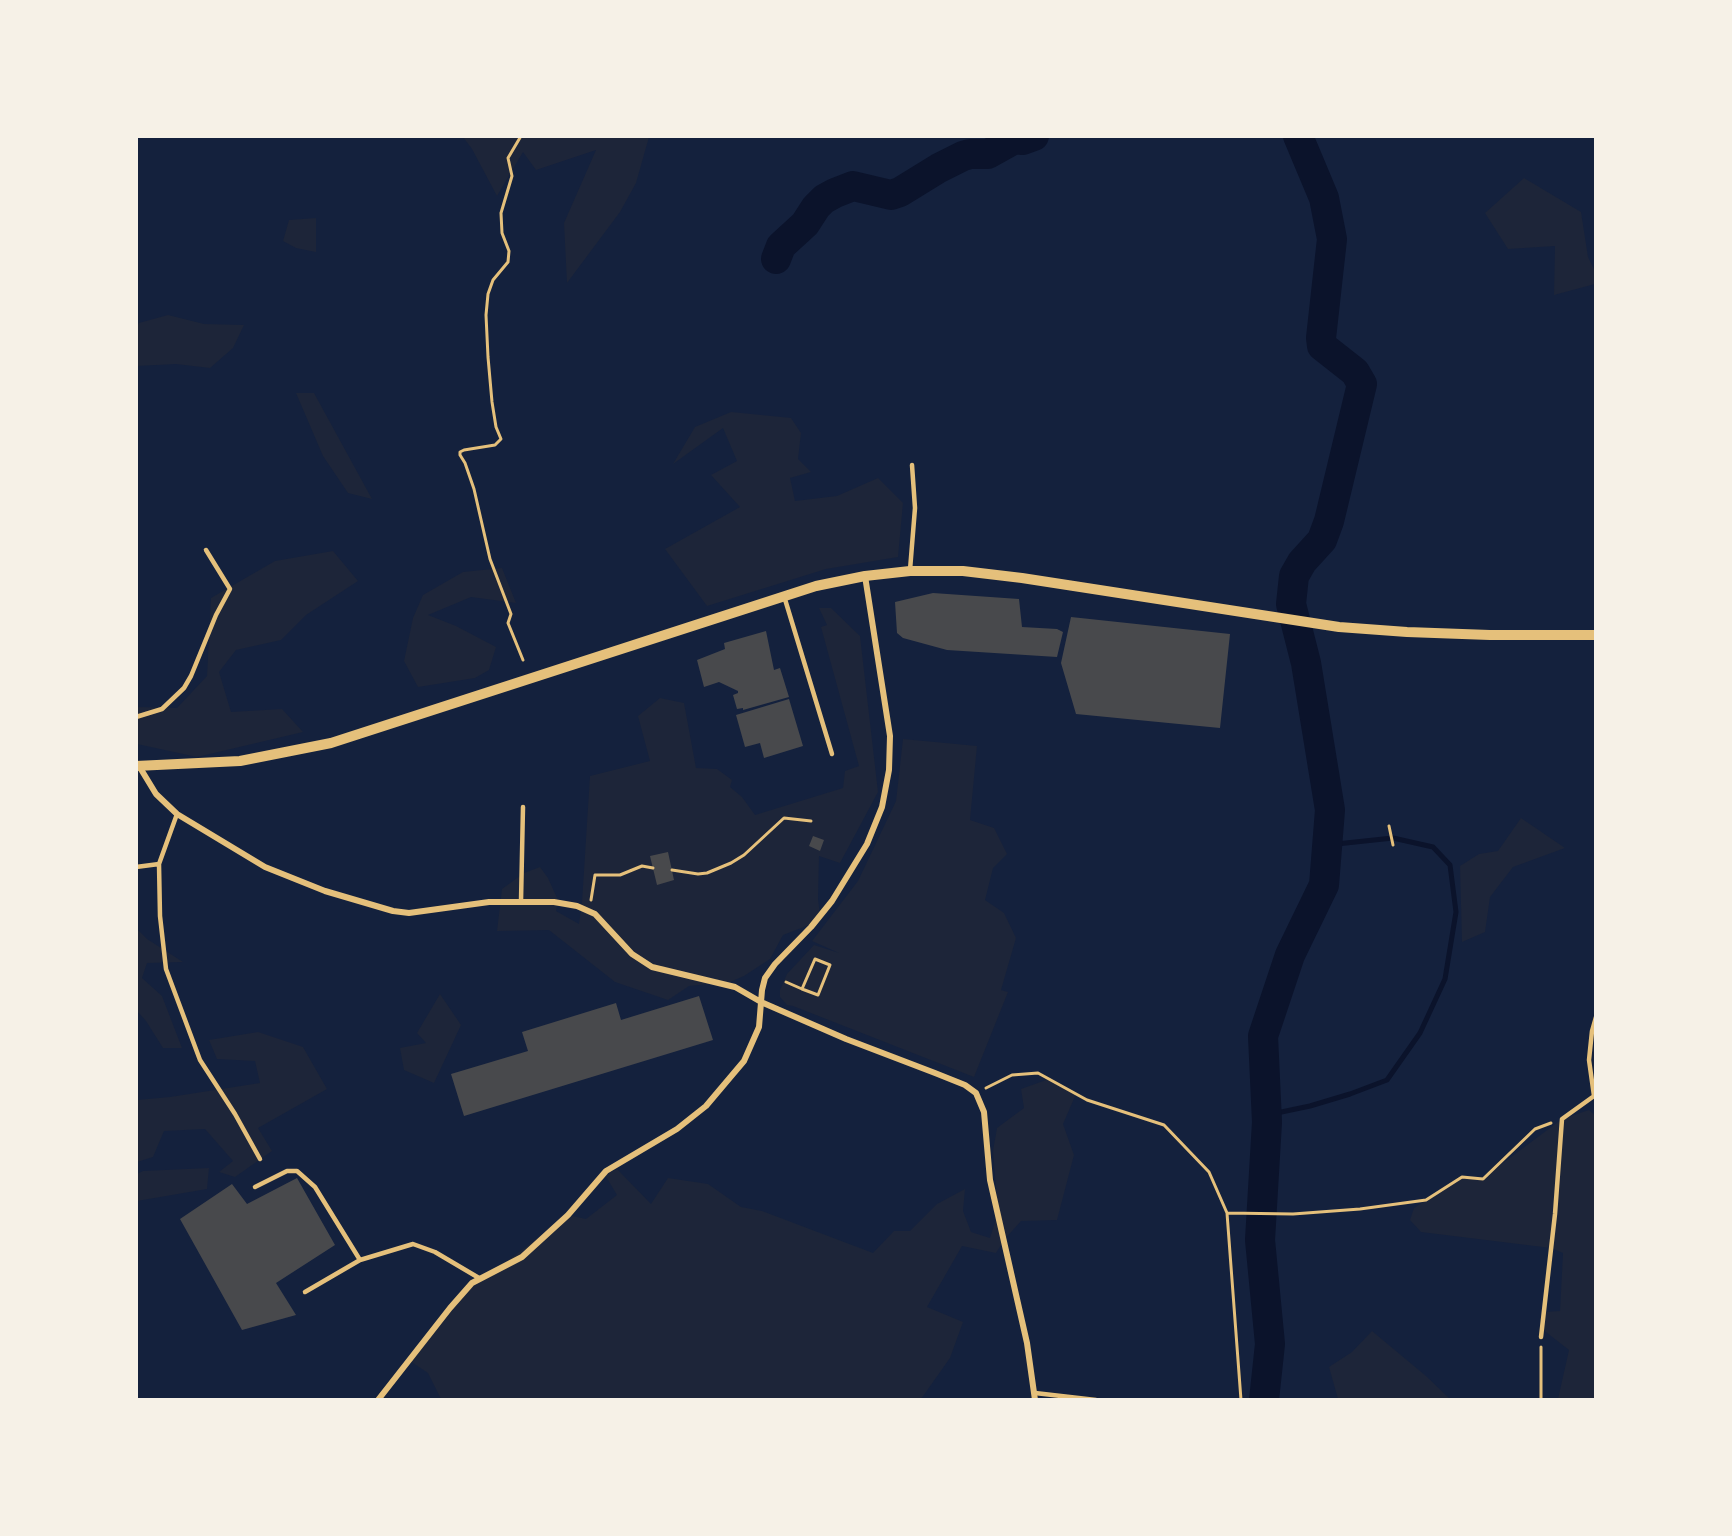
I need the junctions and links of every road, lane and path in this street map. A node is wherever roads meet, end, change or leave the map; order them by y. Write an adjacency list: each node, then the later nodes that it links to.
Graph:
1 (521, 136): 8 (path)
2 (912, 465): 4 (lane)
3 (206, 550): 9 (lane)
4 (910, 571): 5 (street); 7 (street)
5 (865, 576): 6 (street); 25 (street)
6 (784, 596): 10 (lane); 11 (street)
7 (1596, 635)
8 (523, 660)
9 (136, 717)
10 (832, 754)
11 (138, 766): 13 (street)
12 (523, 807): 21 (lane)
13 (177, 814): 17 (lane); 21 (street)
14 (811, 821): 20 (path)
15 (1389, 826): 16 (path)
16 (1393, 845)
17 (159, 864): 18 (lane); 29 (lane)
18 (136, 867)
19 (653, 868): 22 (path)
20 (672, 870)
21 (521, 901): 25 (street)
22 (591, 901)
23 (786, 982): 24 (path)
24 (802, 989): 24 (path)
25 (761, 1002): 27 (street); 33 (street)
26 (1596, 1017): 28 (lane)
27 (976, 1093): 31 (path); 36 (street)
28 (1562, 1119): 31 (path); 35 (lane)
29 (260, 1159)
30 (255, 1187): 32 (lane)
31 (1227, 1213): 39 (path)
32 (360, 1260): 33 (lane); 34 (lane)
33 (479, 1278): 37 (street)
34 (305, 1292)
35 (1541, 1337): 40 (path)
36 (1035, 1396): 38 (lane)
37 (378, 1400)
38 (1096, 1400)
39 (1241, 1400)
40 (1541, 1400)

